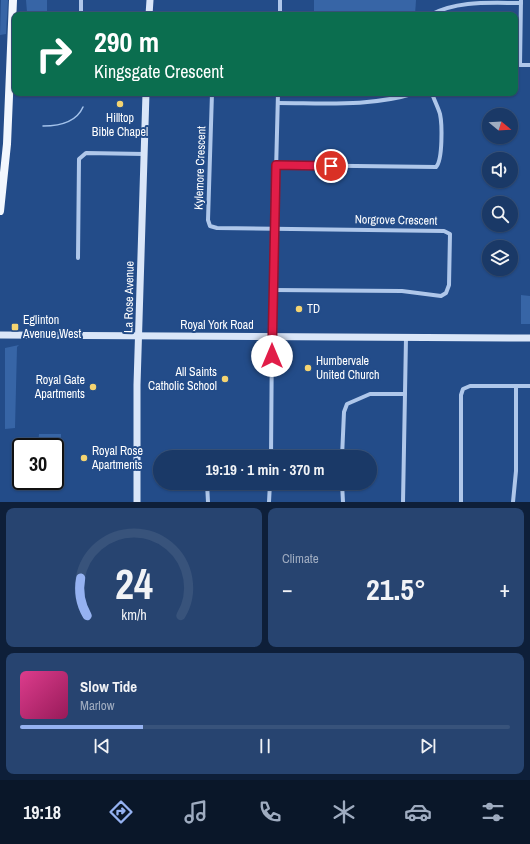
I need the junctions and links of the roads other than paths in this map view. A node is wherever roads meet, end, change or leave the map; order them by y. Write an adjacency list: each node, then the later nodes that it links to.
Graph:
1 (13, 0): 6 (main road)
2 (81, 0): 7 (street)
3 (150, 0): 8 (main road)
4 (280, 0): 9 (street)
5 (521, 1): 10 (street); 12 (street)
6 (12, 12)
7 (81, 12)
8 (149, 12)
9 (280, 12)
10 (435, 12)
11 (12, 24): 23 (main road)
12 (518, 49)
13 (518, 65): 14 (street)
14 (530, 65)
15 (146, 96): 21 (main road, La Rose Avenue)
16 (212, 96): 24 (street, Kylemore Crescent)
17 (278, 96): 20 (street)
18 (405, 96): 20 (street)
19 (433, 96): 22 (street)
20 (278, 103): 22 (street)
21 (144, 154): 25 (street); 28 (main road, La Rose Avenue)
22 (276, 165): 24 (street)
23 (0, 211)
24 (275, 229): 26 (street); 26 (street, Norgrove Crescent)
25 (78, 258)
26 (273, 290): 29 (street)
27 (0, 335): 28 (main road, Royal York Road)
28 (139, 336): 29 (main road, Royal York Road); 40 (main road, La Rose Avenue)
29 (272, 336): 30 (main road, Royal York Road); 35 (street)
30 (406, 338): 31 (main road, Royal York Road); 34 (street)
31 (530, 338)
32 (516, 386): 33 (street); 45 (street); 46 (street)
33 (530, 386)
34 (405, 394): 36 (street); 44 (street)
35 (271, 450)
36 (342, 450)
37 (207, 490): 41 (street)
38 (270, 490): 42 (street)
39 (343, 490): 43 (street)
40 (137, 502)
41 (208, 502)
42 (269, 502)
43 (344, 502)
44 (403, 502)
45 (461, 502)
46 (514, 502)

